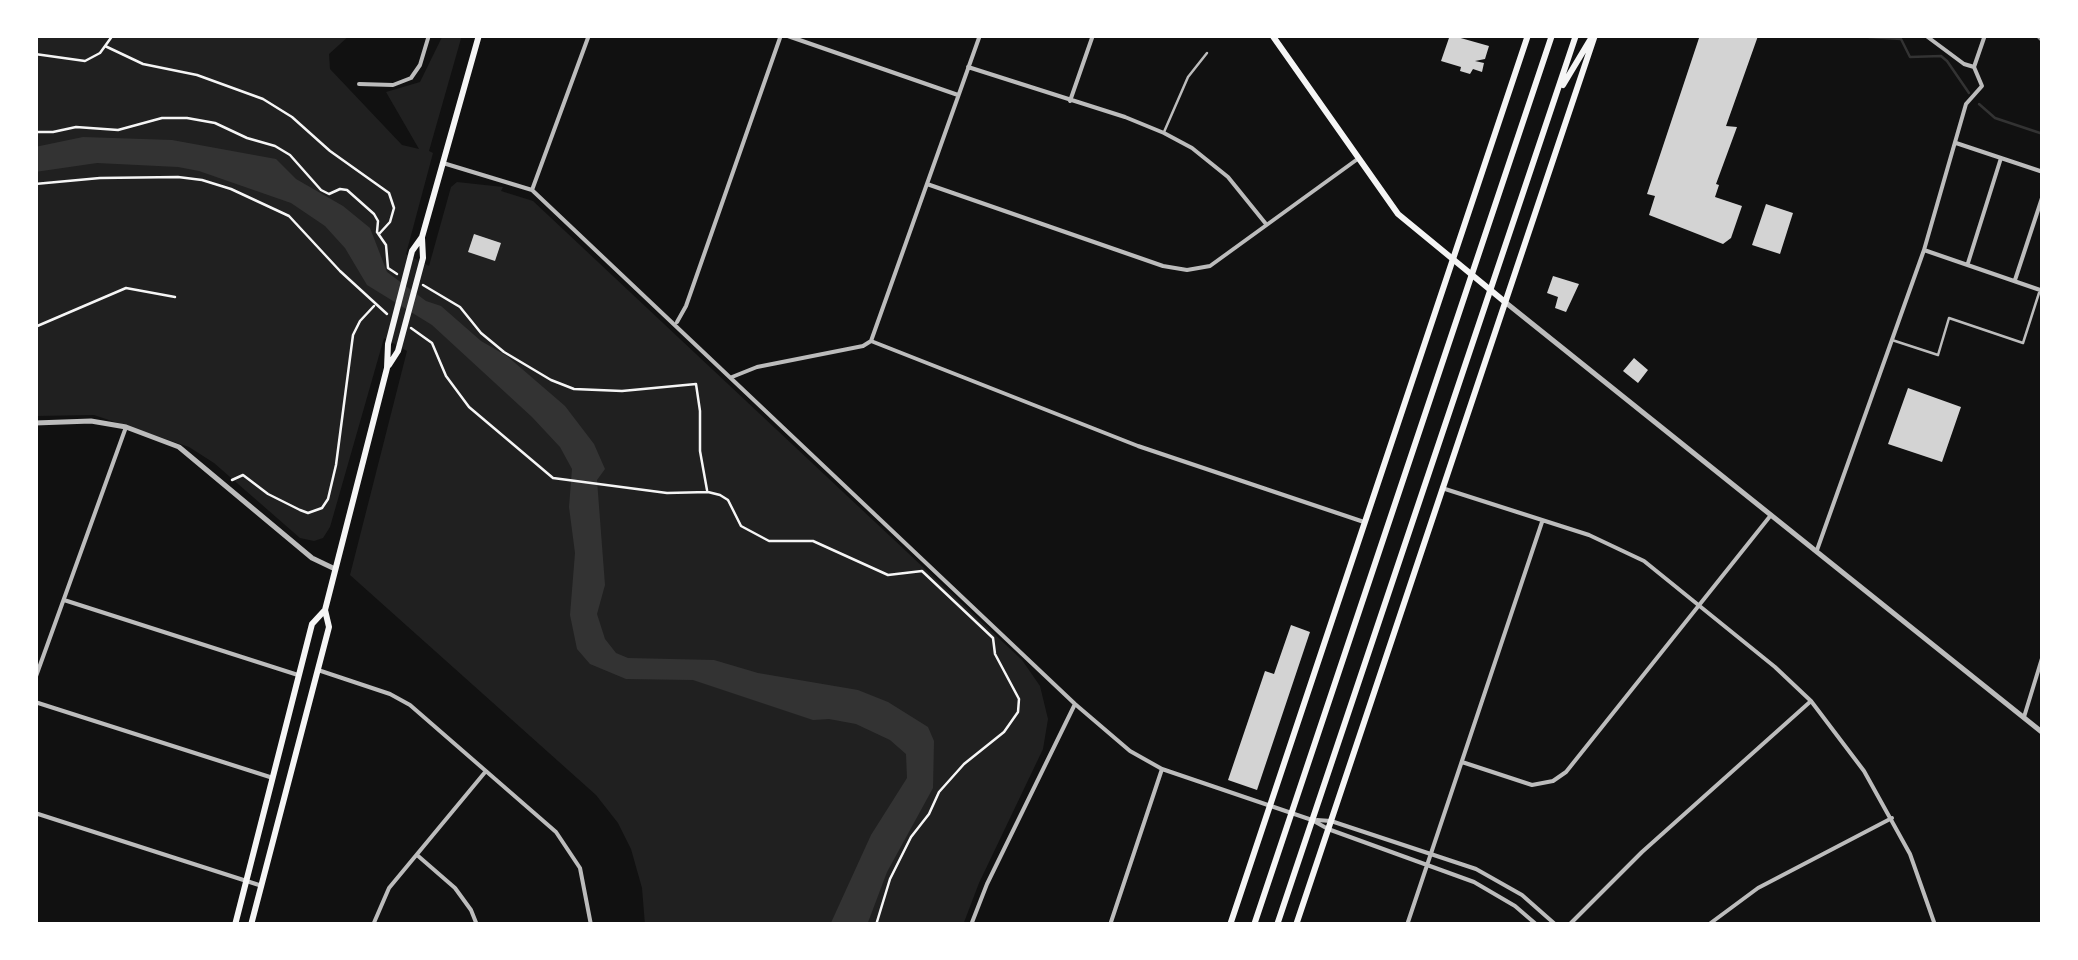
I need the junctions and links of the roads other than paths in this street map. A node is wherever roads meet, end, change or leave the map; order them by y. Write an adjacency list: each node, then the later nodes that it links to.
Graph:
1 (429, 35): 17 (street)
2 (479, 35): 25 (main road)
3 (589, 35): 28 (street)
4 (783, 35): 18 (street); 40 (street)
5 (980, 35): 15 (street)
6 (1093, 35): 20 (street)
7 (1272, 35): 23 (main road)
8 (1530, 35): 33 (main road)
9 (1552, 35): 35 (main road)
10 (1576, 35): 19 (main road)
11 (1594, 35): 19 (main road); 39 (main road)
12 (1924, 35): 16 (street)
13 (1985, 35): 16 (street)
14 (1207, 53): 21 (lane)
15 (968, 67): 18 (street); 20 (street)
16 (1974, 67): 22 (street)
17 (360, 84)
18 (958, 95): 27 (street)
19 (1555, 98): 37 (main road)
20 (1070, 101): 21 (street)
21 (1164, 133): 30 (street)
22 (1956, 143): 24 (street); 32 (street)
23 (1359, 158): 30 (street); 33 (main road)
24 (2002, 158): 26 (street); 34 (street)
25 (443, 163): 28 (street); 31 (main road)
26 (2043, 172)
27 (928, 184): 30 (street); 42 (street)
28 (532, 190): 40 (street)
29 (2043, 195): 36 (street)
30 (1266, 225)
31 (422, 237): 43 (main road); 43 (main road)
32 (1924, 250): 34 (street); 41 (street)
33 (1452, 260): 35 (main road); 49 (main road)
34 (1967, 265): 36 (street)
35 (1471, 275): 37 (main road); 71 (main road)
36 (2015, 280): 38 (street)
37 (1490, 290): 39 (main road); 73 (main road)
38 (2042, 290): 41 (lane)
39 (1505, 302): 47 (main road); 48 (street)
40 (676, 324): 44 (street)
41 (1890, 340): 51 (street)
42 (871, 341): 44 (street); 49 (street)
43 (387, 368): 52 (main road)
44 (732, 377): 62 (street)
45 (35, 423): 46 (street)
46 (126, 427): 52 (street); 53 (street)
47 (1442, 488): 50 (street); 74 (main road)
48 (1771, 515): 51 (street); 54 (street)
49 (1364, 522): 69 (main road)
50 (1542, 522): 54 (street); 65 (street)
51 (1817, 550): 63 (street)
52 (335, 570): 55 (main road)
53 (64, 600): 58 (street); 59 (street)
54 (1700, 605): 61 (street); 65 (street)
55 (325, 610): 57 (main road); 58 (main road)
56 (2043, 655): 63 (street)
57 (318, 670): 66 (street); 79 (main road)
58 (300, 676): 68 (main road)
59 (35, 679)
60 (35, 702): 68 (street)
61 (1811, 702): 72 (street); 94 (street)
62 (1075, 704): 67 (street); 85 (street)
63 (2024, 717): 64 (street)
64 (2043, 733)
65 (1462, 762): 76 (street)
66 (486, 770): 75 (street); 84 (street)
67 (1162, 770): 69 (street); 86 (street)
68 (273, 778): 78 (main road)
69 (1269, 806): 71 (street); 87 (main road)
70 (35, 813): 78 (street)
71 (1291, 813): 73 (street); 88 (main road)
72 (1892, 818): 95 (street); 96 (street)
73 (1312, 820): 74 (street); 89 (main road)
74 (1329, 825): 76 (street); 77 (street); 90 (main road)
75 (417, 855): 82 (street); 83 (street)
76 (1430, 855): 77 (street); 93 (street)
77 (1428, 863): 91 (street); 92 (street)
78 (246, 881): 79 (street); 80 (main road)
79 (261, 886): 81 (main road)
80 (235, 925)
81 (251, 925)
82 (373, 925)
83 (477, 925)
84 (591, 925)
85 (972, 925)
86 (1110, 925)
87 (1230, 925)
88 (1254, 925)
89 (1277, 925)
90 (1296, 925)
91 (1407, 925)
92 (1537, 925)
93 (1556, 925)
94 (1569, 925)
95 (1708, 925)
96 (1935, 925)

